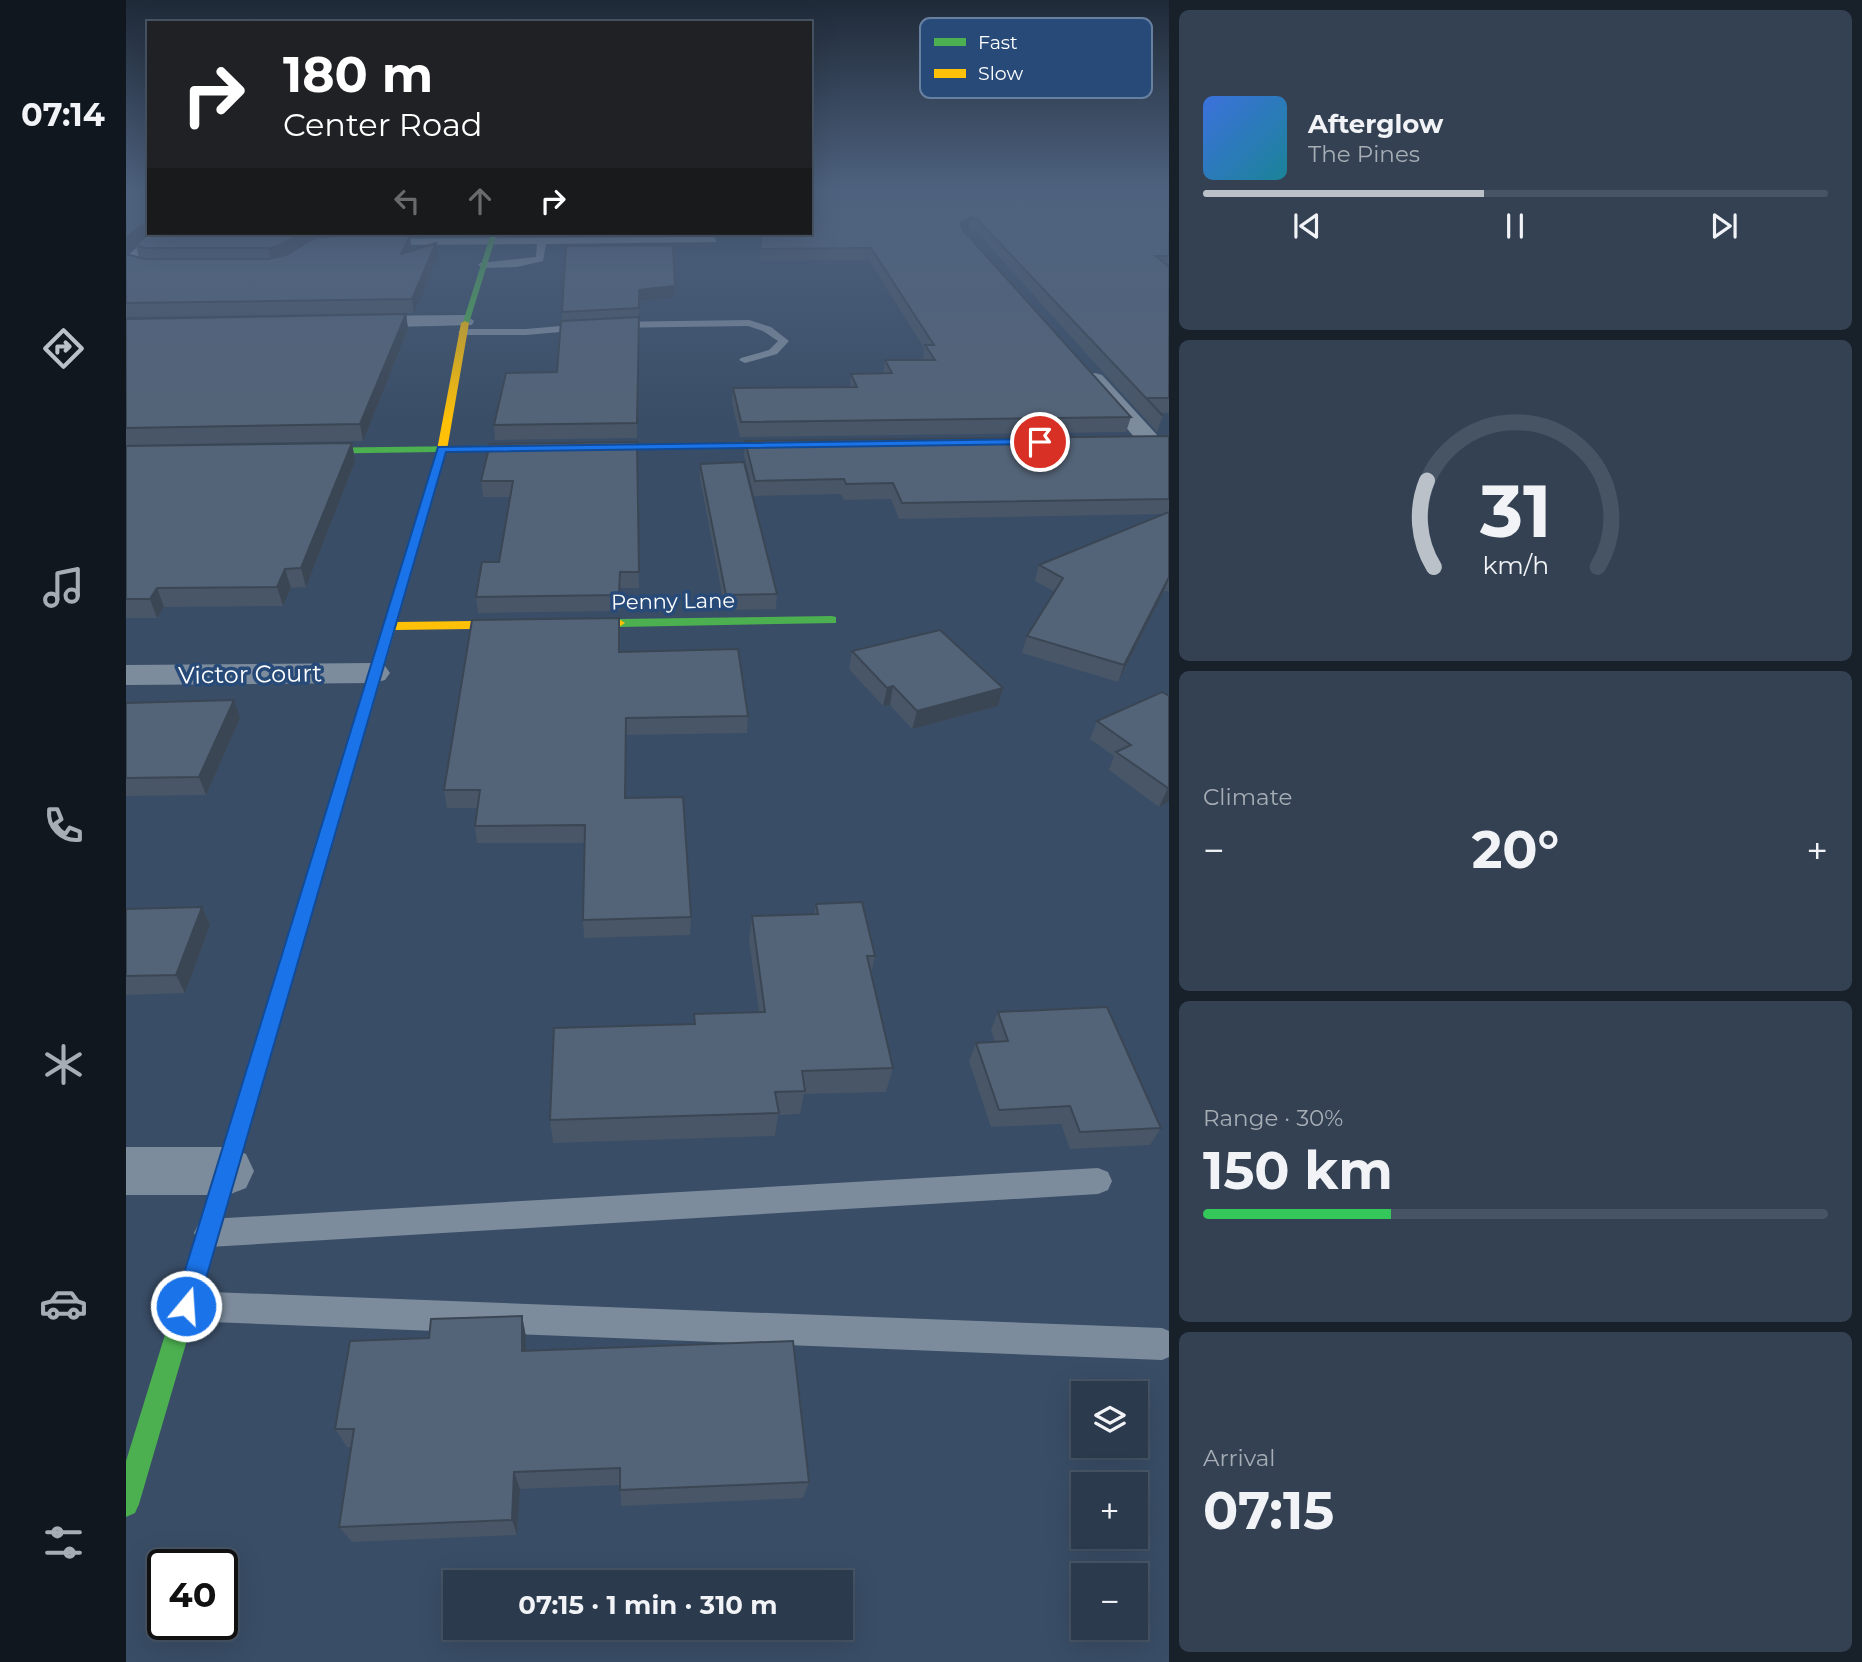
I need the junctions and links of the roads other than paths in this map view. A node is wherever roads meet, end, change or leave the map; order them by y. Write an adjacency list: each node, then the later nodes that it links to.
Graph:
1 (159, 267): 2 (lane)
2 (162, 267)
3 (483, 267): 5 (street)
4 (329, 323): 5 (street)
5 (464, 327): 6 (lane); 11 (street)
6 (745, 360)
7 (1086, 369): 9 (street)
8 (1121, 441): 9 (street)
9 (1159, 441)
10 (816, 445): 11 (street)
11 (442, 450): 12 (street); 14 (street)
12 (277, 452)
13 (832, 620): 14 (street, Penny Lane)
14 (388, 626): 15 (street)
15 (374, 673): 16 (street, Victor Court); 18 (street)
16 (126, 675)
17 (126, 1171): 18 (street)
18 (228, 1171): 20 (street)
19 (1098, 1181): 20 (lane)
20 (209, 1233): 21 (street)
21 (186, 1306): 22 (lane); 23 (street)
22 (1162, 1344)
23 (126, 1504)

